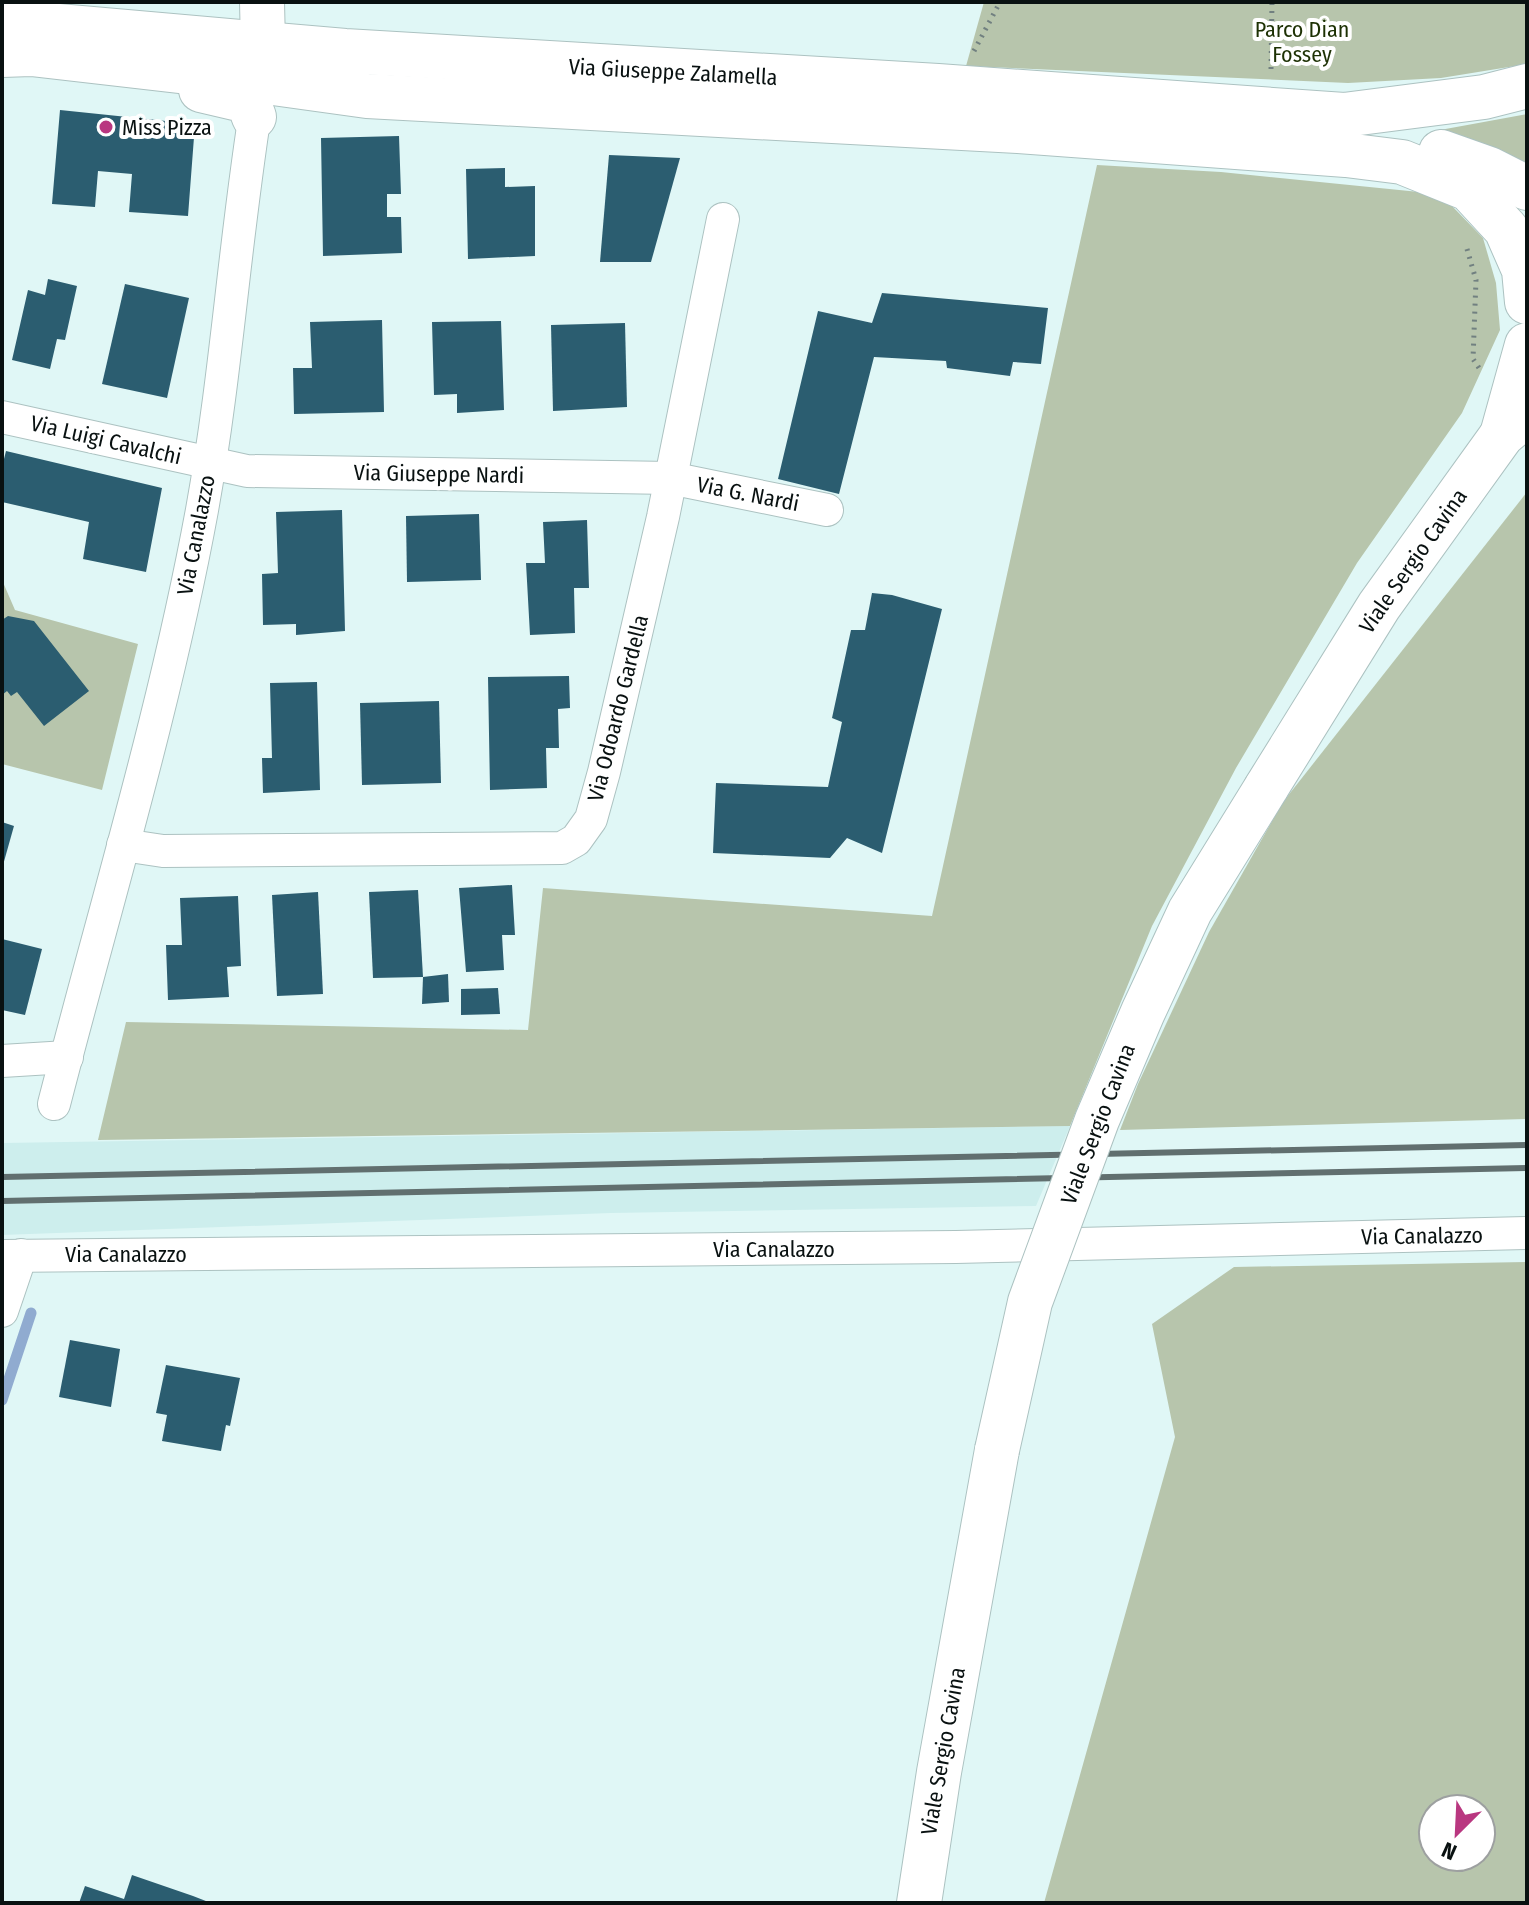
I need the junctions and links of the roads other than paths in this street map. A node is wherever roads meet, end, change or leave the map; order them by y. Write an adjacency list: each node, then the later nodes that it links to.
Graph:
1 (2, 21): 3 (street, Via Giuseppe Zalamella)
2 (2, 56): 3 (street)
3 (264, 66): 6 (street, Via Giuseppe Zalamella); 7 (street, Via Giuseppe Zalamella); 14 (street, Via Canalazzo)
4 (1527, 86): 6 (street, Via Giuseppe Zalamella)
5 (1527, 104): 6 (street, Via Giuseppe Zalamella)
6 (1344, 115)
7 (1018, 131): 8 (street, Via Giuseppe Zalamella); 10 (street, Via Giuseppe Zalamella)
8 (1527, 188)
9 (723, 219): 15 (street, Via Odoardo Gardella)
10 (1527, 302)
11 (1527, 345): 13 (street, Viale Sergio Cavina)
12 (2, 417): 14 (street, Via Luigi Cavalchi)
13 (1515, 424): 24 (street, Viale Sergio Cavina, bridge)
14 (209, 463): 15 (street, Via Giuseppe Nardi); 17 (street, Via Canalazzo)
15 (670, 478): 16 (street, Via G. Nardi); 17 (street, Via Odoardo Gardella)
16 (827, 510)
17 (123, 845): 18 (street, Via Canalazzo)
18 (67, 1057): 19 (street); 20 (street, Via Canalazzo)
19 (2, 1061)
20 (54, 1104)
21 (1527, 1233): 22 (street, Via Canalazzo)
22 (12, 1255): 23 (street, Via Canalazzo)
23 (2, 1311)
24 (919, 1903)

